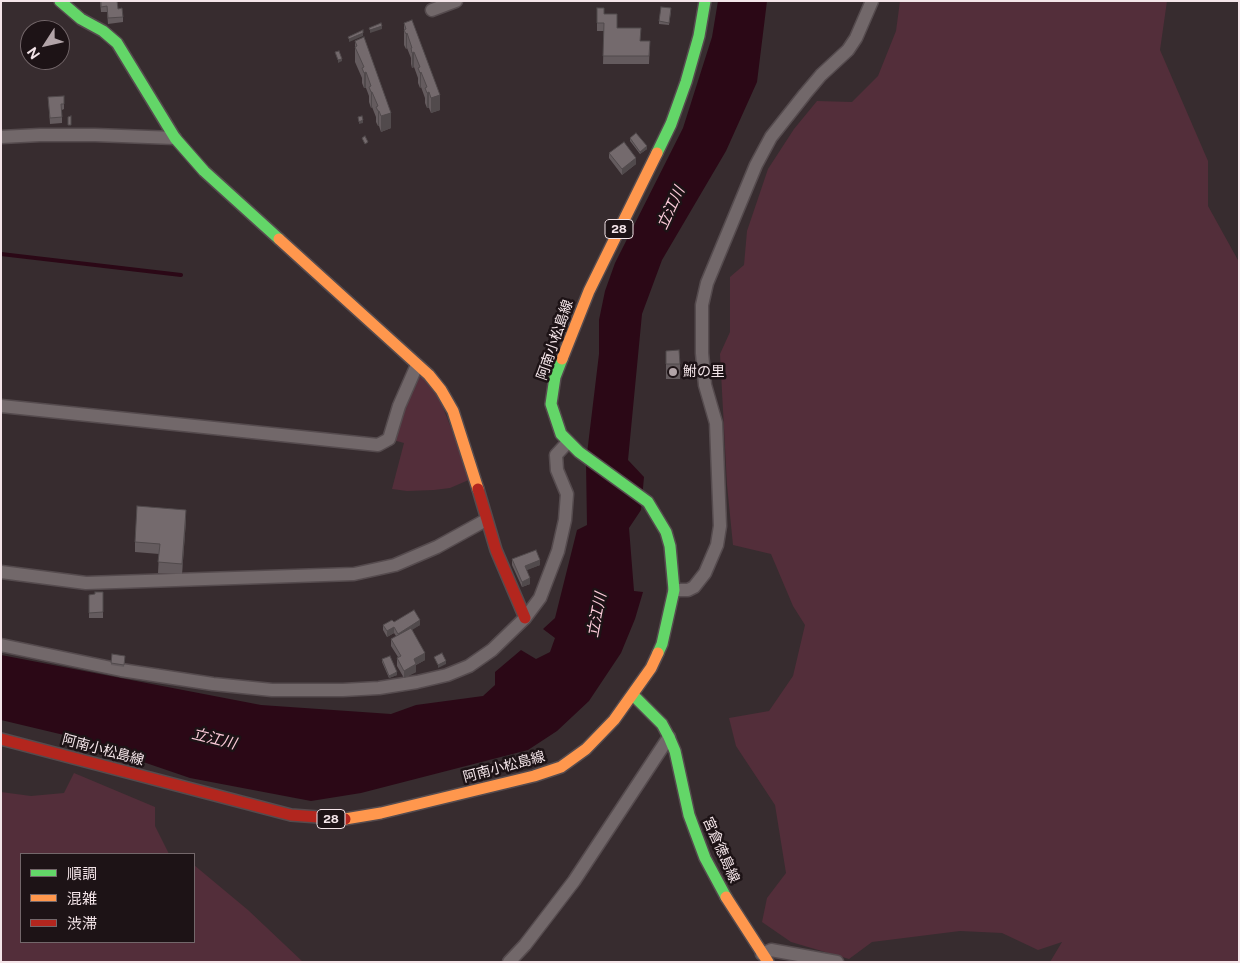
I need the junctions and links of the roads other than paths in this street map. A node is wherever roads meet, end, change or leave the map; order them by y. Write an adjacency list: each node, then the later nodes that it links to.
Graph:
1 (60, 1): 7 (main road)
2 (456, 1): 5 (street)
3 (705, 1): 10 (main road, 阿南小松島線 / 28)
4 (872, 1): 13 (street)
5 (432, 10)
6 (1, 137): 7 (street)
7 (175, 138): 8 (main road)
8 (417, 365): 9 (street); 11 (main road)
9 (1, 406)
10 (568, 442): 13 (main road, 阿南小松島線 / 28); 14 (street)
11 (486, 520): 12 (street); 14 (main road)
12 (1, 572)
13 (674, 590): 16 (main road, 阿南小松島線 / 28)
14 (525, 618): 15 (street)
15 (1, 645)
16 (633, 694): 17 (main road, 宮倉徳島線); 18 (main road, 阿南小松島線 / 28)
17 (669, 737): 19 (main road, 宮倉徳島線); 20 (street)
18 (1, 739)
19 (765, 958): 21 (street)
20 (508, 962)
21 (837, 962)

